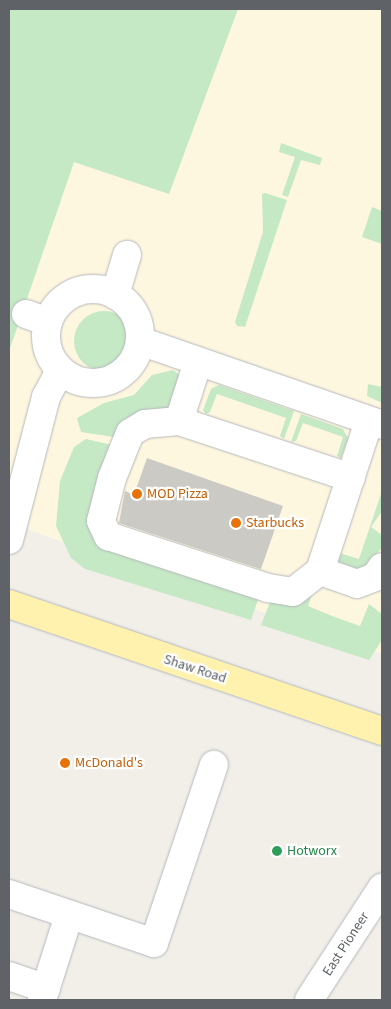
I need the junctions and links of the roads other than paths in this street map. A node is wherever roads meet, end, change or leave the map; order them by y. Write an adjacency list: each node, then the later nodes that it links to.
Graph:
1 (127, 255): 2 (street)
2 (115, 295): 3 (street); 5 (street)
3 (140, 341): 4 (street); 5 (street)
4 (198, 362): 6 (street); 7 (street)
5 (60, 371): 9 (street)
6 (178, 421): 8 (street); 11 (street)
7 (376, 423): 8 (street)
8 (351, 478): 11 (street)
9 (9, 540)
10 (382, 567): 11 (street)
11 (320, 571)
12 (9, 604): 13 (main road, Shaw Road)
13 (382, 731)
14 (214, 765): 17 (street)
15 (382, 888): 20 (street, East Pioneer)
16 (9, 894): 17 (street)
17 (69, 915): 19 (street)
18 (9, 976): 19 (street)
19 (44, 994)
20 (309, 1000)

